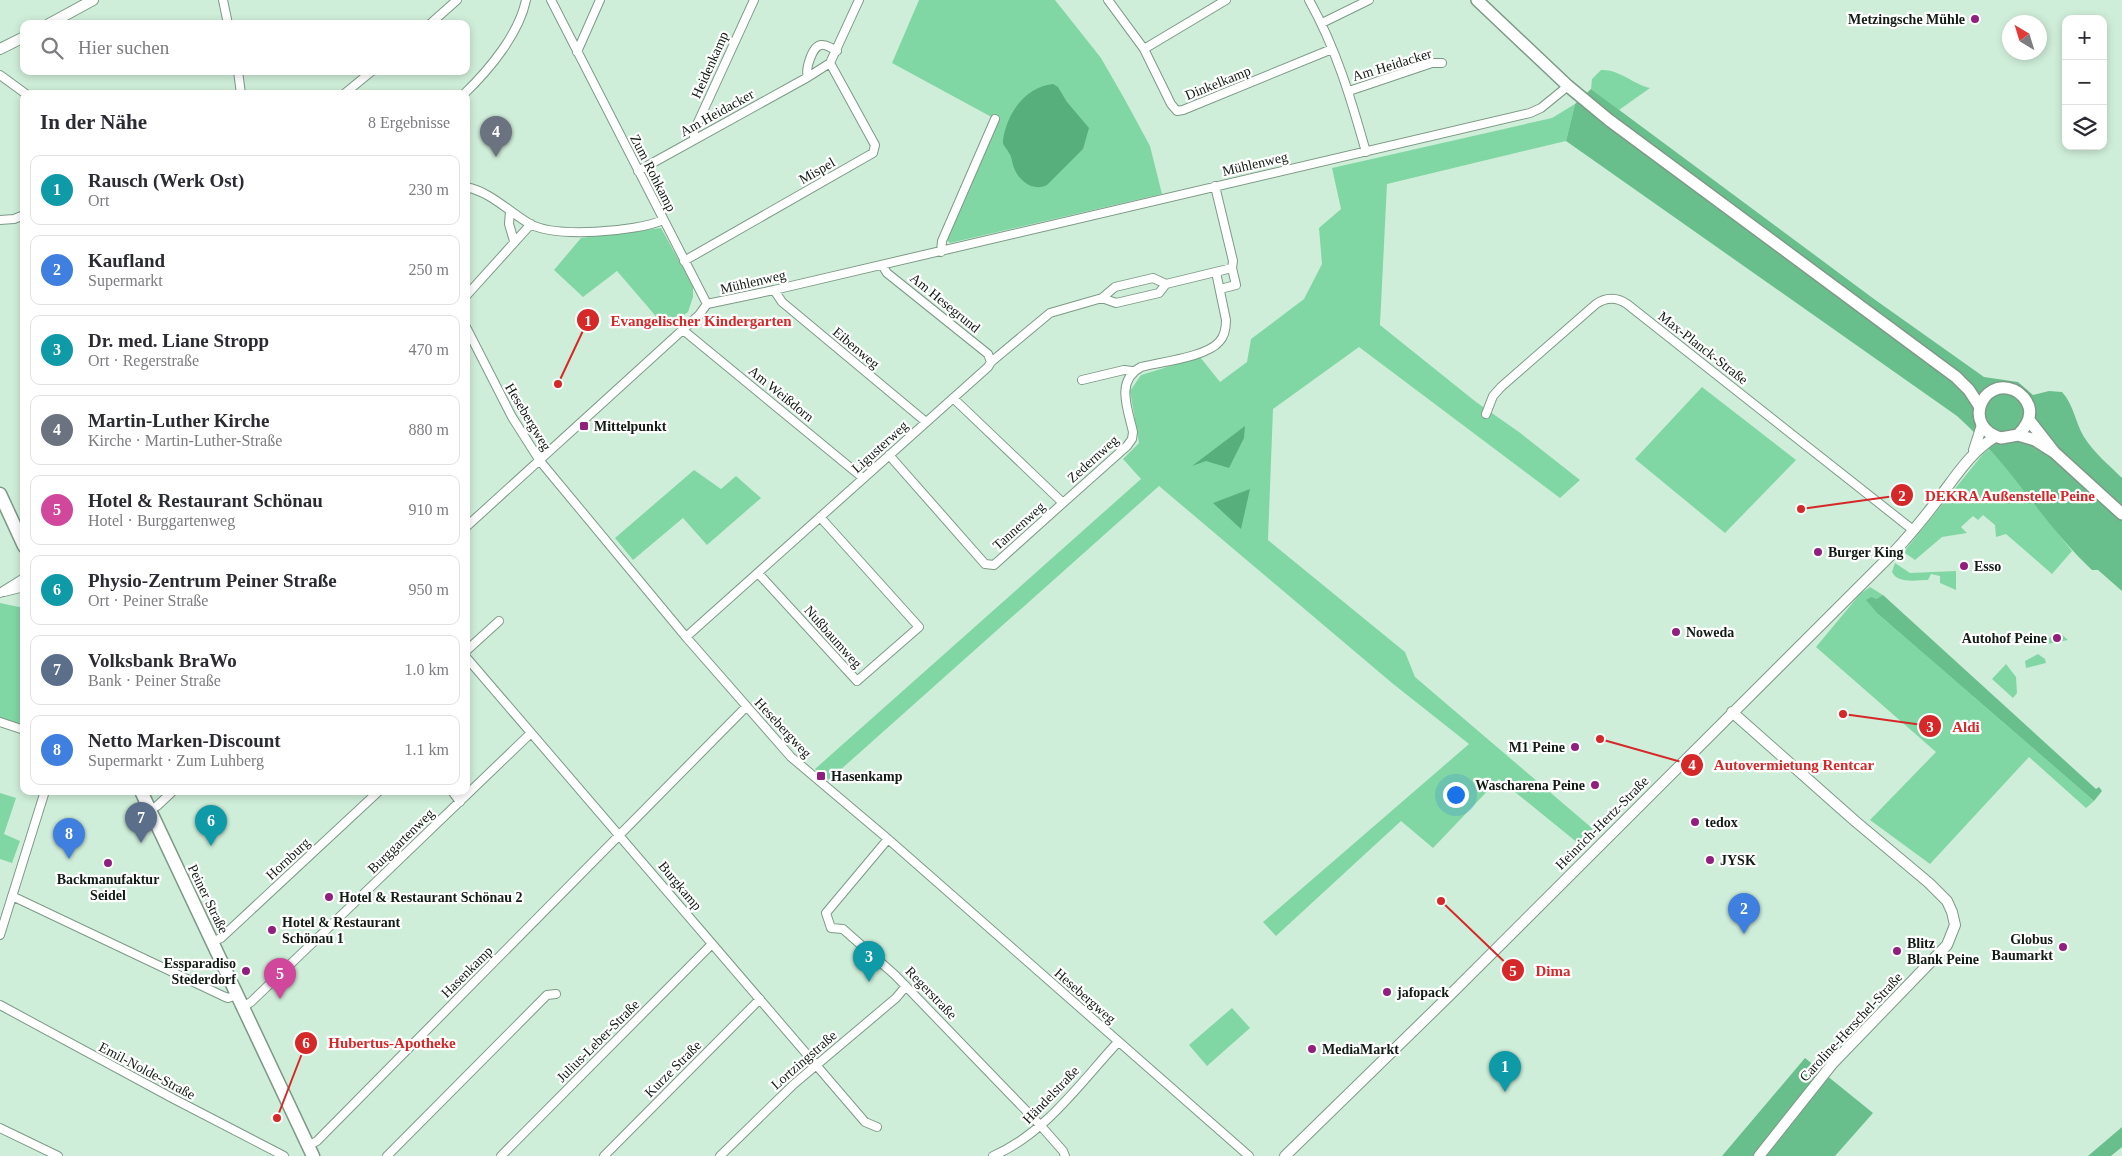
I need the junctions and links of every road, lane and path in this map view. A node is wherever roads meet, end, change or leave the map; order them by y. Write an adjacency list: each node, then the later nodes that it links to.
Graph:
1 (93, 0): 14 (street)
2 (223, 0): 15 (street)
3 (457, 0): 16 (street)
4 (526, 0): 34 (street)
5 (551, 0): 23 (street, Zum Rohkamp)
6 (600, 0): 23 (street)
7 (754, 0): 37 (street, Heidenkamp)
8 (859, 0): 22 (street)
9 (1108, 0): 20 (street, Dinkelkamp)
10 (1226, 0): 20 (street)
11 (1309, 0): 17 (street, Am Heidacker)
12 (1369, 0): 17 (street)
13 (1476, 0): 30 (main road)
14 (56, 20)
15 (227, 20)
16 (434, 20)
17 (1322, 23): 21 (street, Am Heidacker)
18 (20, 39): 19 (street)
19 (0, 49)
20 (1144, 49): 21 (street, Dinkelkamp)
21 (1332, 49): 35 (street, Am Heidacker)
22 (837, 51): 25 (street); 29 (street)
23 (577, 52): 39 (street, Zum Rohkamp)
24 (1442, 63): 35 (street, Am Heidacker)
25 (830, 64): 29 (street, Am Heidacker); 49 (street, Mispel)
26 (0, 75): 31 (street)
27 (239, 75): 32 (street)
28 (367, 75): 33 (street)
29 (808, 77): 37 (street, Am Heidacker)
30 (1568, 86): 38 (street, Mühlenweg); 63 (main road)
31 (21, 90)
32 (240, 90)
33 (349, 90)
34 (468, 90)
35 (1349, 91): 38 (street, Am Heidacker)
36 (995, 119): 48 (street)
37 (694, 140): 39 (street, Am Heidacker)
38 (1366, 152): 40 (street, Mühlenweg)
39 (638, 171): 45 (street, Zum Rohkamp)
40 (1214, 186): 48 (street, Mühlenweg); 51 (street)
41 (470, 189): 42 (street)
42 (510, 211): 46 (street); 47 (street)
43 (20, 217): 44 (street)
44 (0, 220)
45 (662, 220): 46 (street); 49 (street, Zum Rohkamp)
46 (531, 224): 47 (street)
47 (514, 241): 56 (street)
48 (941, 252): 50 (street, Mühlenweg)
49 (684, 261): 58 (street, Zum Rohkamp)
50 (882, 265): 55 (street, Mühlenweg); 61 (street, Am Hesegrund)
51 (1232, 268): 52 (street, Ligusterweg); 54 (street)
52 (1216, 272): 53 (street, Ligusterweg); 54 (street)
53 (1166, 284): 57 (street, Ligusterweg); 57 (street, Ligusterweg)
54 (1220, 289): 62 (street)
55 (774, 290): 58 (street, Mühlenweg); 70 (street, Eibenweg)
56 (470, 291)
57 (1102, 298): 61 (street, Ligusterweg)
58 (707, 304): 59 (street, Mühlenweg)
59 (683, 330): 77 (street, Mühlenweg); 78 (street, Am Weißdorn)
60 (470, 335): 77 (street, Hesebergweg)
61 (991, 362): 66 (street, Ligusterweg)
62 (1132, 372): 64 (street); 80 (street, Zedernweg)
63 (1956, 377): 65 (main road); 67 (main road)
64 (1082, 380)
65 (1992, 391): 67 (main road); 69 (main road)
66 (953, 398): 70 (street, Ligusterweg); 80 (street, Tannenweg)
67 (1980, 407): 71 (main road)
68 (1486, 414): 84 (street, Max-Planck-Straße)
69 (2029, 420): 72 (main road); 74 (main road)
70 (926, 422): 75 (street, Ligusterweg)
71 (1982, 425): 73 (main road); 76 (street, Heinrich-Hertz-Straße)
72 (2018, 435): 73 (main road); 74 (main road)
73 (1995, 437): 76 (street, Heinrich-Hertz-Straße)
74 (2054, 452): 81 (main road)
75 (889, 456): 78 (street, Ligusterweg); 80 (street, Tannenweg)
76 (1970, 458): 84 (street, Heinrich-Hertz-Straße)
77 (540, 460): 83 (street, Mühlenweg); 91 (street, Hesebergweg)
78 (863, 478): 82 (street, Ligusterweg)
79 (0, 494): 85 (main road)
80 (1062, 503)
81 (2122, 514)
82 (820, 517): 86 (street, Ligusterweg); 86 (street, Nußbaumweg)
83 (470, 523)
84 (1913, 530): 95 (street, Heinrich-Hertz-Straße)
85 (20, 537)
86 (758, 572): 91 (street, Ligusterweg)
87 (20, 580): 89 (street)
88 (20, 589): 89 (street)
89 (0, 593)
90 (499, 621): 92 (street)
91 (686, 637): 94 (street, Hesebergweg)
92 (470, 647)
93 (470, 662): 98 (street, Burgkamp)
94 (746, 707): 108 (street, Hasenkamp); 109 (street, Hesebergweg)
95 (1732, 712): 136 (street, Heinrich-Hertz-Straße); 137 (street, Caroline-Herschel-Straße)
96 (0, 722): 97 (street)
97 (20, 729)
98 (531, 733): 99 (street, Burggartenweg); 108 (street, Burgkamp)
99 (470, 792)
100 (44, 795): 110 (street)
101 (143, 795): 107 (main road, Peiner Straße)
102 (169, 795): 107 (street)
103 (375, 795): 113 (street, Hornburg)
104 (455, 795): 106 (street)
105 (467, 795): 106 (street, Burggartenweg)
106 (460, 802): 120 (street, Burggartenweg)
107 (149, 810): 113 (main road, Peiner Straße)
108 (621, 836): 114 (street, Burgkamp); 126 (street, Hasenkamp)
109 (888, 839): 115 (street, Regerstraße); 121 (street, Hesebergweg)
110 (12, 896): 111 (street); 117 (street)
111 (1, 926): 112 (street)
112 (0, 935)
113 (212, 942): 117 (main road, Peiner Straße)
114 (712, 944): 118 (street, Burgkamp); 130 (street, Julius-Leber-Straße)
115 (906, 986): 122 (street, Lortzingstraße); 123 (street, Regerstraße)
116 (556, 994): 129 (street)
117 (237, 995): 120 (main road, Peiner Straße)
118 (760, 999): 122 (street, Burgkamp); 131 (street, Kurze Straße)
119 (0, 1005): 128 (street, Emil-Nolde-Straße)
120 (243, 1008): 126 (main road, Peiner Straße)
121 (1118, 1042): 123 (street, Händelstraße); 135 (street, Hesebergweg)
122 (816, 1065): 124 (street, Burgkamp); 132 (street, Lortzingstraße)
123 (1041, 1126): 133 (street, Händelstraße); 134 (street, Regerstraße)
124 (877, 1127)
125 (0, 1128): 127 (street)
126 (311, 1151)
127 (58, 1156)
128 (284, 1156)
129 (388, 1156)
130 (501, 1156)
131 (604, 1156)
132 (720, 1156)
133 (993, 1156)
134 (1065, 1156)
135 (1250, 1156)
136 (1285, 1156)
137 (1759, 1156)

